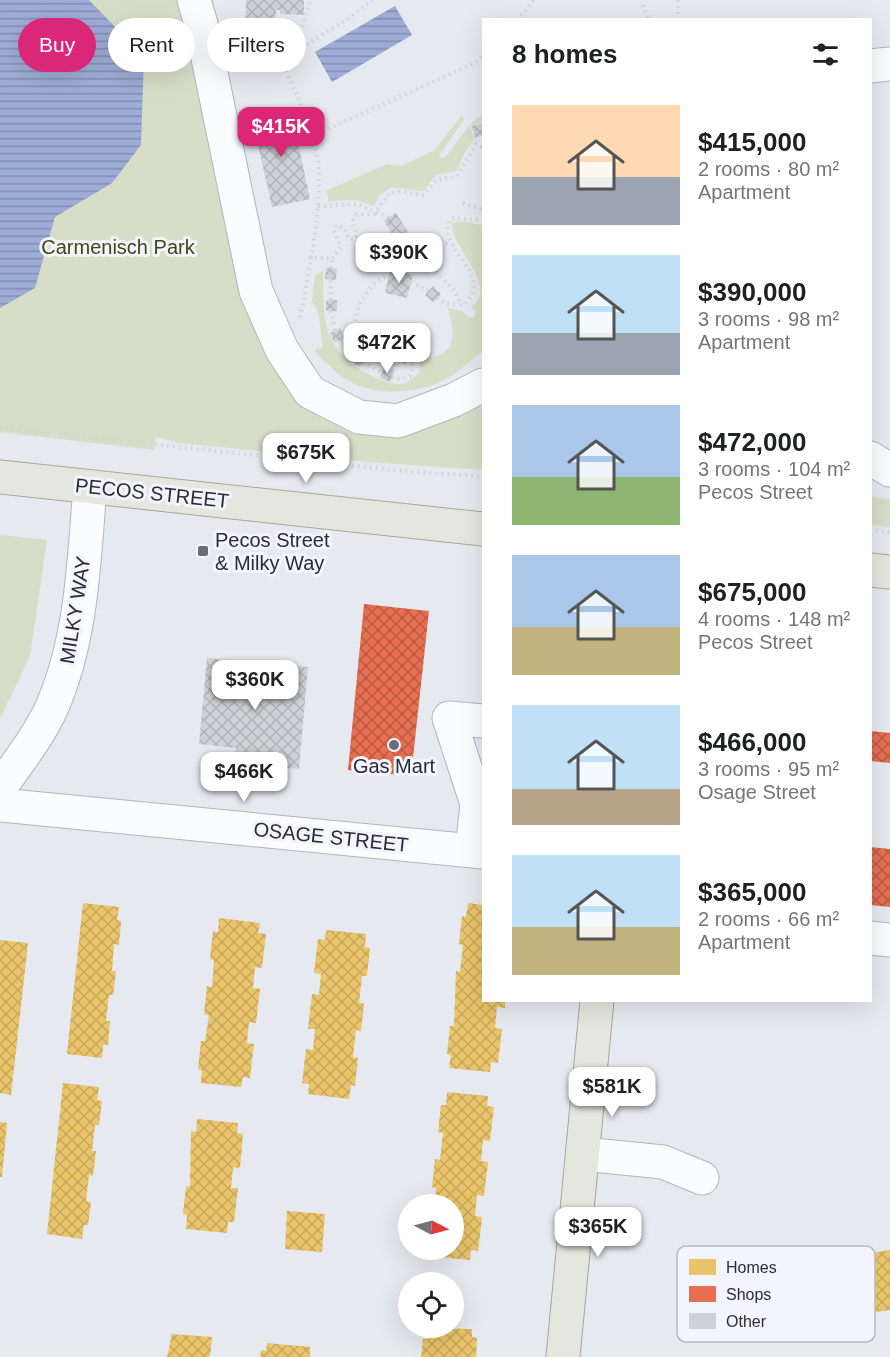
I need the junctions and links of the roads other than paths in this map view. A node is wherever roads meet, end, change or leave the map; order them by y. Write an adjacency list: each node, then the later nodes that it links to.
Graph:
1 (194, 0): 4 (street)
2 (890, 64): 3 (street)
3 (872, 66)
4 (482, 386)
5 (872, 459): 6 (street)
6 (890, 470)
7 (0, 477): 8 (main road, PECOS STREET)
8 (90, 487): 9 (main road, PECOS STREET); 13 (street, MILKY WAY)
9 (478, 526)
10 (872, 570): 11 (main road)
11 (890, 572)
12 (482, 721): 15 (street)
13 (0, 788)
14 (0, 805): 15 (street, OSAGE STREET)
15 (478, 851)
16 (872, 938): 17 (street)
17 (890, 940)
18 (597, 1002): 19 (main road)
19 (583, 1154): 20 (street); 21 (main road)
20 (702, 1178)
21 (563, 1357)

